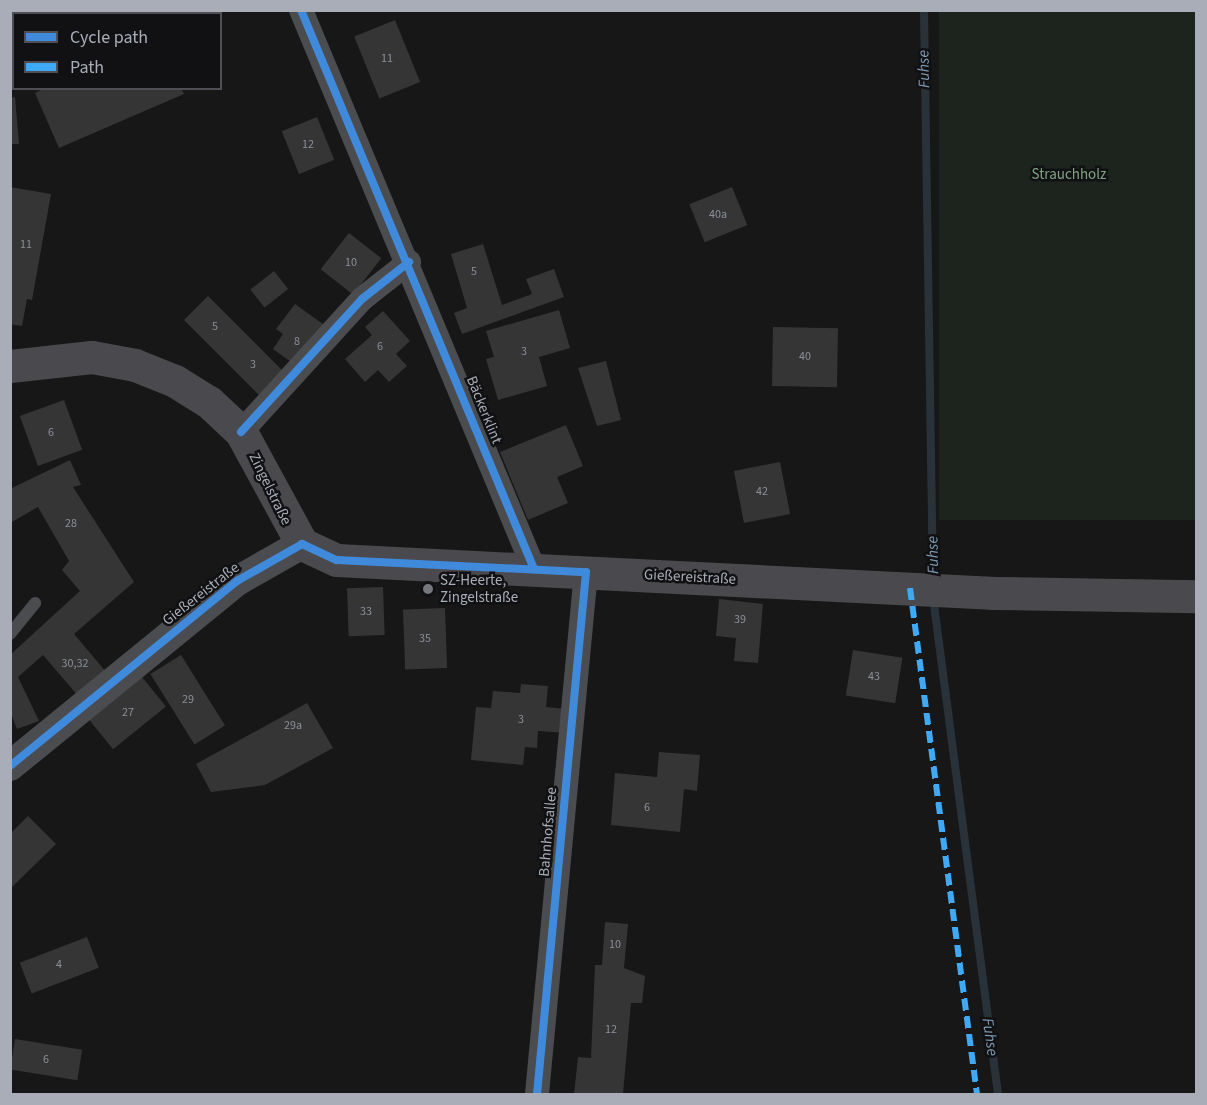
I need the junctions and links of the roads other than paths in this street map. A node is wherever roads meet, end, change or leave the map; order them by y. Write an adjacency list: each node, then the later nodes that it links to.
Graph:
1 (301, 10): 2 (street, Bäckerklint)
2 (408, 262): 4 (street); 6 (street, Bäckerklint)
3 (10, 366): 4 (main road, Zingelstraße)
4 (241, 432): 5 (main road, Zingelstraße)
5 (302, 544): 6 (main road, Gießereistraße); 11 (street, Gießereistraße)
6 (534, 569): 7 (main road, Gießereistraße)
7 (586, 572): 8 (main road, Gießereistraße); 12 (street, Bahnhofsallee)
8 (1197, 596)
9 (34, 603): 10 (lane)
10 (10, 634)
11 (10, 766)
12 (537, 1095)

